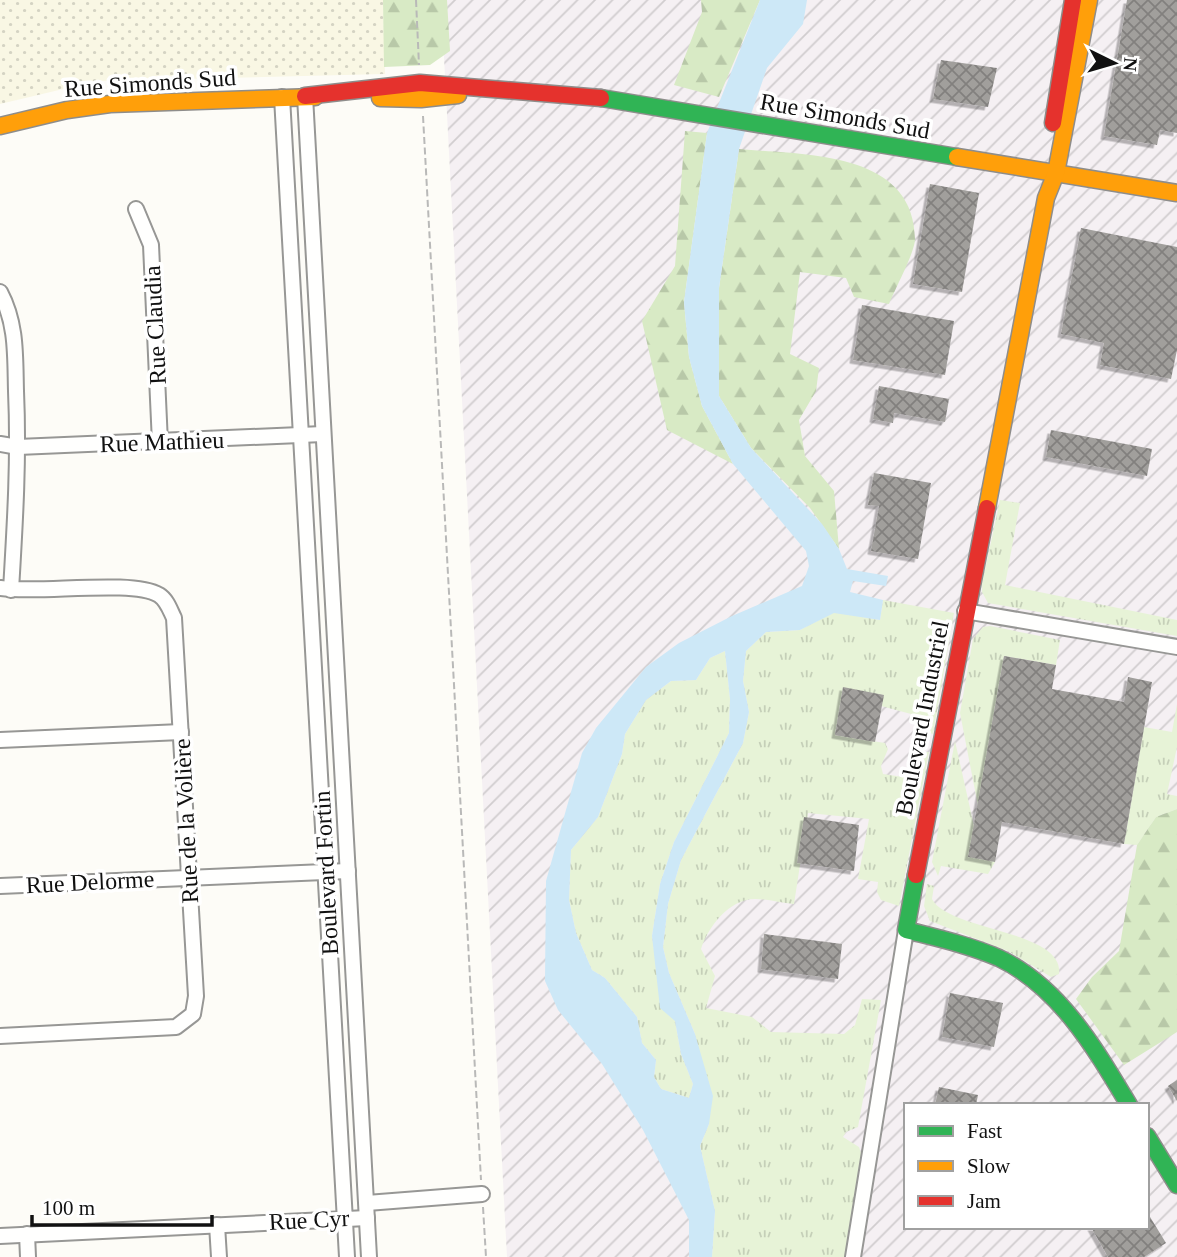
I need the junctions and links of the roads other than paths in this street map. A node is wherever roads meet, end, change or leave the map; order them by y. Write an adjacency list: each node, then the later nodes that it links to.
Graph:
1 (1073, 0): 6 (street, Boulevard Industriel)
2 (1089, 0): 6 (street, Boulevard Industriel)
3 (305, 96): 4 (street, Rue Simonds Sud); 6 (street, Rue Simonds Sud); 9 (street, Boulevard Fortin)
4 (282, 97): 5 (street, Rue Simonds Sud); 10 (street, Boulevard Fortin)
5 (0, 126)
6 (1051, 172): 7 (street, Rue Simonds Sud); 20 (street, Boulevard Industriel)
7 (1177, 193)
8 (136, 209): 14 (street, Rue Claudia)
9 (314, 265): 10 (street); 12 (street, Boulevard Fortin)
10 (292, 267): 13 (street, Boulevard Fortin)
11 (0, 292): 16 (street)
12 (323, 434): 13 (street, Rue Mathieu); 18 (street, Boulevard Fortin)
13 (301, 435): 14 (street, Rue Mathieu); 17 (street, Boulevard Fortin)
14 (160, 443): 16 (street, Rue Mathieu)
15 (0, 444): 16 (street, Rue Mathieu)
16 (18, 447): 19 (street)
17 (308, 558): 18 (street); 23 (street, Boulevard Fortin)
18 (331, 558): 22 (street, Boulevard Fortin)
19 (6, 589): 24 (street, Rue de la Volière)
20 (965, 611): 21 (street); 30 (street, Boulevard Industriel)
21 (1177, 648)
22 (339, 708): 23 (street); 26 (street, Boulevard Fortin)
23 (317, 709): 27 (street, Boulevard Fortin)
24 (181, 732): 25 (street); 28 (street, Rue de la Volière)
25 (0, 740)
26 (348, 871): 27 (street, Rue Delorme); 31 (street, Boulevard Fortin)
27 (326, 872): 28 (street, Rue Delorme); 33 (street, Boulevard Fortin)
28 (188, 877): 29 (street, Rue Delorme); 32 (street, Rue de la Volière)
29 (0, 886)
30 (906, 930): 34 (street); 47 (street, Boulevard Industriel)
31 (357, 1035): 33 (street); 38 (street, Boulevard Fortin)
32 (0, 1036)
33 (335, 1038): 39 (street, Boulevard Fortin)
34 (1128, 1103)
35 (1149, 1139): 36 (street)
36 (1177, 1185)
37 (482, 1194): 38 (street, Rue Cyr)
38 (367, 1210): 39 (street, Rue Cyr); 46 (street, Boulevard Fortin)
39 (345, 1219): 40 (street, Rue Cyr); 45 (street, Boulevard Fortin)
40 (217, 1225): 41 (street, Rue Cyr); 44 (street)
41 (27, 1234): 42 (street, Rue Cyr); 43 (street)
42 (0, 1236)
43 (28, 1257)
44 (219, 1257)
45 (347, 1257)
46 (369, 1257)
47 (853, 1257)

